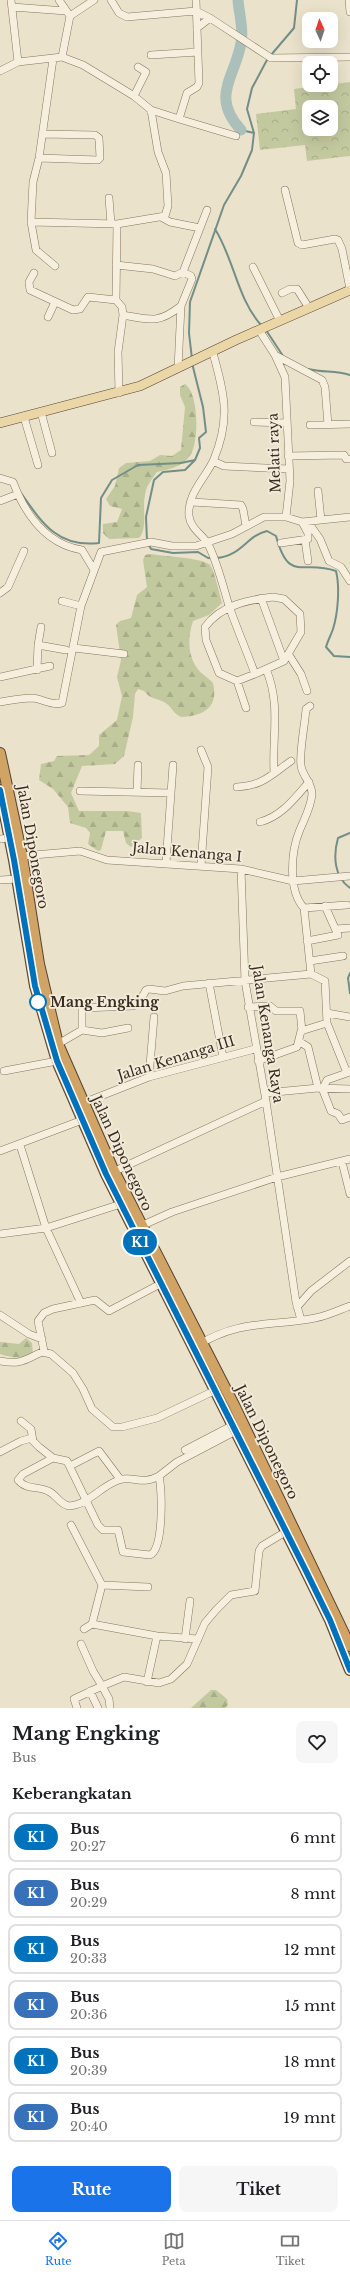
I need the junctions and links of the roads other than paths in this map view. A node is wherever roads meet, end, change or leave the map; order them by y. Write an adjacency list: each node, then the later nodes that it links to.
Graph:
1 (59, 0): 9 (street)
2 (94, 0): 9 (street)
3 (110, 0): 7 (street)
4 (196, 0): 7 (street)
5 (349, 0): 8 (street)
6 (11, 4): 9 (street); 17 (street)
7 (196, 11): 10 (street); 11 (street)
8 (350, 12)
9 (68, 14): 14 (street)
10 (210, 18): 11 (street); 15 (street)
11 (198, 28): 12 (street)
12 (198, 52): 13 (street); 22 (street)
13 (151, 55)
14 (62, 57): 16 (street); 20 (street)
15 (350, 57)
16 (53, 58): 17 (street); 23 (street)
17 (18, 62): 19 (street)
18 (138, 67): 20 (street)
19 (0, 71)
20 (134, 96): 21 (street)
21 (151, 110): 22 (street); 29 (street)
22 (178, 119): 24 (street)
23 (43, 134): 25 (street); 25 (street)
24 (236, 136)
25 (39, 158): 30 (street)
26 (285, 190): 38 (street)
27 (109, 198): 31 (street)
28 (207, 210): 32 (street)
29 (161, 217): 31 (street); 32 (street)
30 (31, 222): 31 (street); 34 (street)
31 (114, 224): 33 (street)
32 (200, 228): 37 (street)
33 (116, 265): 37 (street); 40 (street)
34 (55, 266)
35 (253, 267): 46 (street)
36 (34, 272): 41 (street)
37 (183, 272): 42 (street)
38 (350, 290): 43 (main road)
39 (282, 293): 43 (street)
40 (116, 300): 41 (street); 44 (street)
41 (55, 302): 45 (street)
42 (181, 306): 44 (street); 50 (street)
43 (308, 308): 46 (main road)
44 (123, 314): 51 (street)
45 (48, 317)
46 (280, 321): 47 (main road)
47 (262, 328): 48 (main road); 49 (street, Melati raya)
48 (213, 353): 50 (main road); 63 (street)
49 (275, 355): 56 (street, Melati raya); 59 (street)
50 (180, 367): 51 (main road)
51 (119, 393): 52 (main road)
52 (41, 412): 53 (main road); 60 (street)
53 (24, 417): 55 (main road); 64 (street)
54 (254, 422): 56 (street)
55 (0, 423)
56 (287, 423): 61 (street, Melati raya)
57 (350, 424): 59 (street)
58 (310, 425): 59 (street)
59 (328, 425)
60 (52, 453)
61 (288, 456): 62 (street); 65 (street, Melati raya)
62 (350, 459)
63 (214, 461): 65 (street); 70 (street)
64 (38, 465)
65 (289, 469): 71 (street, Melati raya)
66 (0, 478): 68 (street)
67 (318, 492): 73 (street)
68 (18, 494): 69 (street); 81 (street)
69 (0, 501)
70 (192, 502): 75 (street); 77 (street)
71 (286, 517): 74 (street); 75 (street)
72 (350, 517): 73 (street)
73 (321, 520): 74 (street)
74 (305, 522): 76 (street); 82 (street)
75 (246, 526): 77 (street)
76 (306, 540): 78 (street); 80 (street)
77 (208, 542): 81 (street); 87 (street)
78 (281, 543)
79 (24, 551): 83 (street)
80 (308, 560)
81 (94, 570): 86 (street)
82 (350, 581)
83 (0, 593)
84 (262, 598): 87 (street); 92 (street); 92 (street)
85 (62, 602): 86 (street)
86 (81, 606): 90 (street)
87 (229, 606): 96 (street); 98 (street)
88 (41, 627): 89 (street)
89 (38, 645): 90 (street); 95 (street)
90 (70, 649): 91 (street); 100 (street)
91 (124, 654)
92 (287, 658): 94 (street); 99 (street)
93 (50, 666): 95 (street)
94 (266, 669): 96 (street); 108 (street)
95 (38, 670): 97 (street)
96 (255, 674): 98 (street)
97 (0, 677)
98 (237, 680): 102 (street)
99 (307, 691)
100 (0, 702)
101 (310, 706): 109 (street)
102 (246, 708)
103 (201, 750): 120 (street)
104 (0, 752): 115 (highway, Jalan Diponegoro)
105 (291, 761): 108 (street)
106 (138, 765): 113 (street)
107 (173, 765): 114 (street)
108 (274, 773): 110 (street)
109 (309, 782): 116 (street); 125 (street)
110 (237, 787)
111 (0, 791): 115 (highway, Jalan Diponegoro)
112 (80, 791): 113 (street)
113 (137, 792): 114 (street)
114 (171, 793): 119 (street)
115 (7, 802): 117 (highway, Jalan Diponegoro); 118 (highway, Jalan Diponegoro)
116 (260, 822)
117 (5, 838): 123 (highway, Jalan Diponegoro)
118 (22, 856): 119 (street, Jalan Kenanga I); 126 (highway, Jalan Diponegoro)
119 (166, 863): 120 (street, Jalan Kenanga I)
120 (201, 866): 121 (street, Jalan Kenanga I)
121 (242, 869): 125 (street, Jalan Kenanga I); 136 (street, Jalan Kenanga Raya)
122 (348, 876): 125 (street, Jalan Kenanga I)
123 (18, 879): 124 (street); 126 (highway, Jalan Diponegoro)
124 (0, 880)
125 (293, 881): 129 (street)
126 (24, 898): 147 (highway, Jalan Diponegoro); 150 (highway, Jalan Diponegoro)
127 (347, 905): 128 (street)
128 (326, 906): 129 (street); 131 (street)
129 (304, 908): 132 (street)
130 (350, 928): 131 (street)
131 (336, 929): 132 (street)
132 (307, 941): 134 (street)
133 (343, 956): 134 (street)
134 (310, 961): 135 (street)
135 (311, 974): 136 (street); 139 (street)
136 (245, 981): 137 (street); 138 (street, Jalan Kenanga Raya)
137 (210, 983): 144 (street); 149 (street)
138 (248, 1007): 145 (street); 148 (street, Jalan Kenanga Raya)
139 (327, 1013): 141 (street); 142 (street)
140 (154, 1017): 154 (street)
141 (350, 1017)
142 (327, 1023): 145 (street); 153 (street)
143 (128, 1028): 144 (street)
144 (82, 1030): 147 (street)
145 (302, 1030): 146 (street)
146 (300, 1042): 151 (street); 155 (street)
147 (58, 1044): 158 (highway, Jalan Diponegoro)
148 (255, 1049): 149 (street, Jalan Kenanga III); 151 (street, Jalan Kenanga Raya)
149 (223, 1057): 154 (street, Jalan Kenanga III)
150 (57, 1061): 152 (street); 160 (highway, Jalan Diponegoro)
151 (258, 1061): 157 (street, Jalan Kenanga Raya)
152 (4, 1071)
153 (348, 1072): 155 (street)
154 (149, 1077): 158 (street, Jalan Kenanga III)
155 (321, 1088): 156 (street); 157 (street); 159 (street)
156 (350, 1089)
157 (265, 1097): 165 (street); 166 (street, Jalan Kenanga Raya)
158 (83, 1103): 160 (highway, Jalan Diponegoro)
159 (350, 1117)
160 (86, 1119): 161 (street); 165 (highway, Jalan Diponegoro); 168 (highway, Jalan Diponegoro)
161 (20, 1145): 162 (street); 170 (street)
162 (0, 1151)
163 (350, 1159): 164 (street)
164 (342, 1162): 166 (street); 167 (street)
165 (115, 1171): 169 (highway, Jalan Diponegoro)
166 (277, 1177): 169 (street); 177 (street, Jalan Kenanga Raya)
167 (350, 1194)
168 (121, 1204): 170 (street); 173 (highway, Jalan Diponegoro)
169 (141, 1226): 173 (highway, Jalan Diponegoro)
170 (46, 1228): 171 (street); 175 (street)
171 (0, 1234)
172 (350, 1261): 177 (street)
173 (161, 1271): 174 (highway); 181 (highway, Jalan Diponegoro)
174 (162, 1283): 175 (street); 181 (highway)
175 (79, 1304): 180 (street)
176 (350, 1306): 179 (street)
177 (297, 1307): 179 (street, Jalan Kenanga Raya)
178 (0, 1315): 180 (street)
179 (301, 1320): 181 (street)
180 (42, 1339): 182 (street)
181 (198, 1345): 184 (highway); 196 (highway, Jalan Diponegoro)
182 (44, 1351): 183 (street); 184 (street)
183 (0, 1361)
184 (216, 1390): 186 (highway)
185 (21, 1421): 187 (street)
186 (235, 1428): 188 (street); 192 (street); 196 (highway)
187 (32, 1438): 189 (street); 190 (street)
188 (185, 1450)
189 (0, 1452)
190 (53, 1458): 191 (street); 194 (street)
191 (70, 1466): 193 (street); 194 (street)
192 (159, 1476): 193 (street); 194 (street)
193 (120, 1479): 194 (street)
194 (86, 1499)
195 (71, 1525): 197 (street)
196 (290, 1530): 202 (highway); 205 (street)
197 (102, 1585): 198 (street); 200 (street)
198 (148, 1587)
199 (190, 1601): 204 (street)
200 (92, 1624): 201 (street); 203 (street)
201 (84, 1629)
202 (339, 1632): 207 (highway); 208 (highway)
203 (157, 1636): 204 (street); 209 (street)
204 (185, 1638): 205 (street)
205 (198, 1639): 209 (street)
206 (81, 1644): 210 (street)
207 (350, 1646)
208 (350, 1670)
209 (147, 1682): 210 (street)
210 (102, 1686): 211 (street); 214 (street)
211 (90, 1691): 212 (street); 213 (street)
212 (77, 1708)
213 (98, 1708)
214 (110, 1708)

